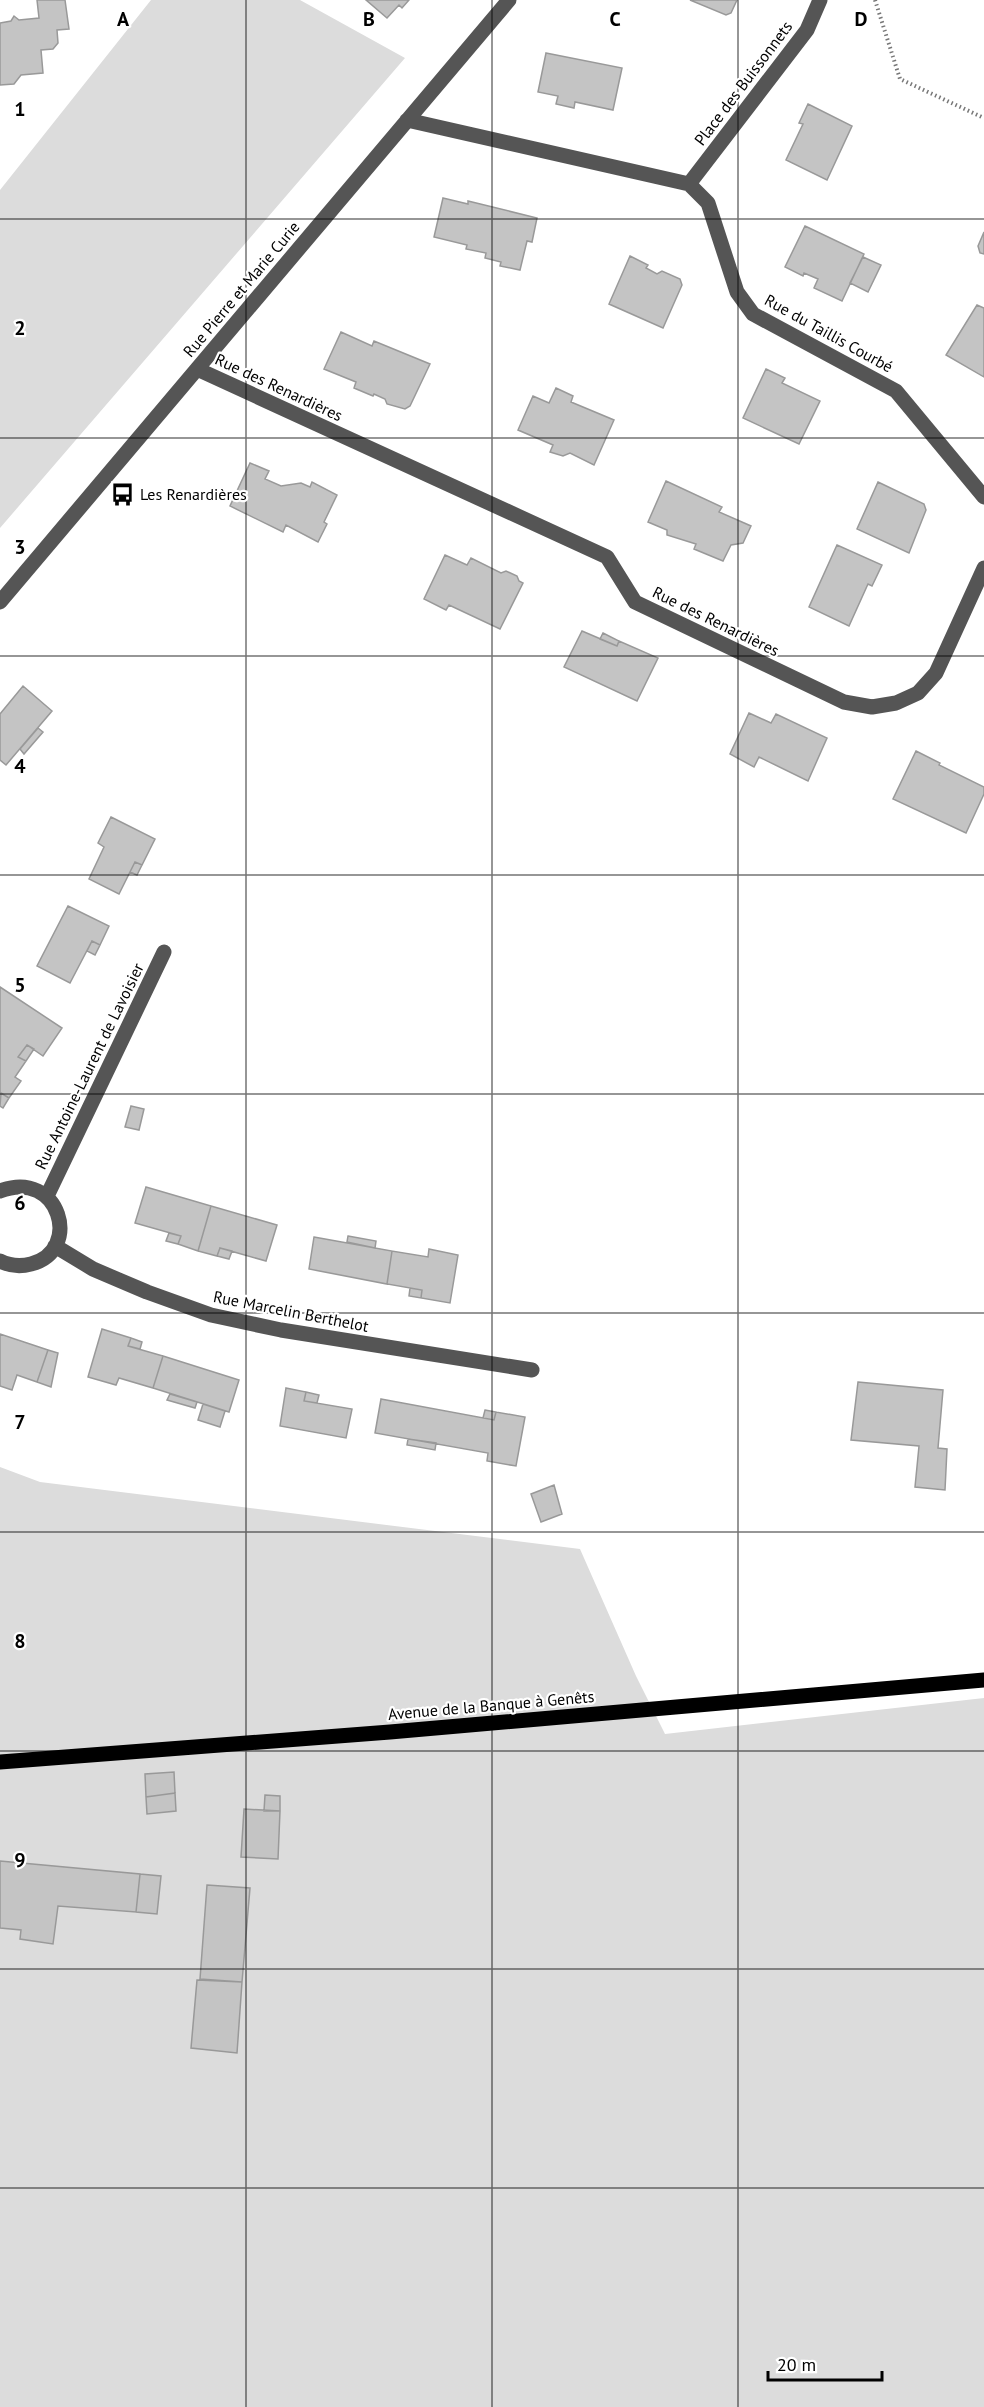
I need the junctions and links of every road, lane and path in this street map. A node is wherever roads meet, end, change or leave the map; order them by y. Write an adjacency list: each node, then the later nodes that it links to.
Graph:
1 (509, 0): 5 (street, Rue Pierre et Marie Curie)
2 (820, 0): 6 (street, Place des Buissonnets)
3 (875, 0): 4 (path)
4 (984, 118)
5 (407, 120): 6 (street); 7 (street, Rue Pierre et Marie Curie)
6 (689, 184): 8 (street, Rue du Taillis Courbé)
7 (196, 369): 9 (street, Rue des Renardières); 10 (street, Rue Pierre et Marie Curie)
8 (984, 497)
9 (984, 568)
10 (0, 602)
11 (164, 952): 13 (street, Rue Antoine-Laurent de Lavoisier)
12 (0, 1191): 13 (street)
13 (47, 1196): 14 (street)
14 (56, 1246): 15 (street); 16 (street, Rue Marcelin Berthelot)
15 (0, 1261)
16 (532, 1370)
17 (984, 1680): 18 (main road, Avenue de la Banque à Genêts)
18 (0, 1762)

